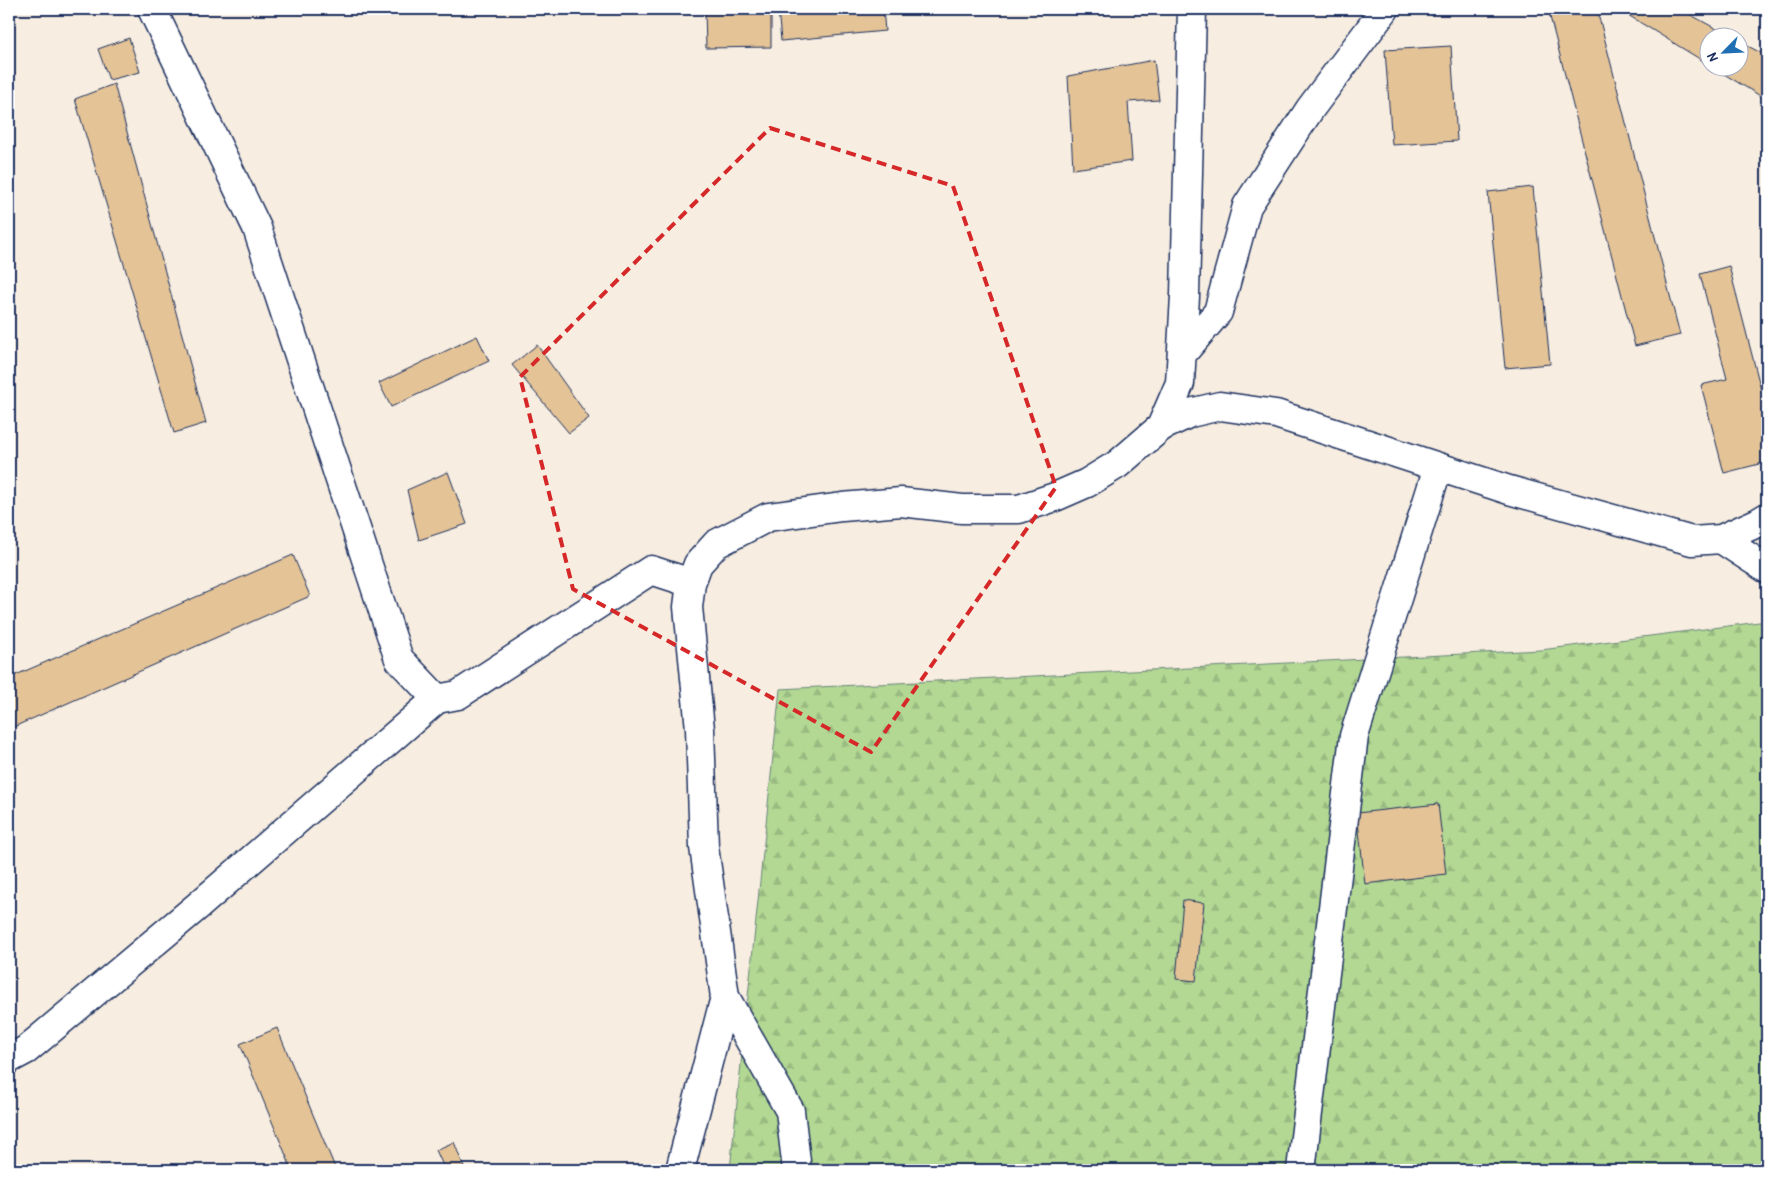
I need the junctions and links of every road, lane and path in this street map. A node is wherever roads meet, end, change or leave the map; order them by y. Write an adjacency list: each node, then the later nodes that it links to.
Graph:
1 (152, 9): 11 (street)
2 (1192, 9): 4 (street)
3 (1386, 9): 4 (street)
4 (1182, 354): 5 (street)
5 (1161, 427): 6 (street); 10 (street)
6 (1438, 467): 8 (street); 16 (street)
7 (1767, 517): 8 (street)
8 (1721, 539): 9 (street)
9 (1767, 569)
10 (691, 583): 11 (street); 12 (street)
11 (437, 699): 13 (street)
12 (725, 997): 14 (street); 15 (street)
13 (9, 1059)
14 (680, 1170)
15 (797, 1170)
16 (1301, 1170)

